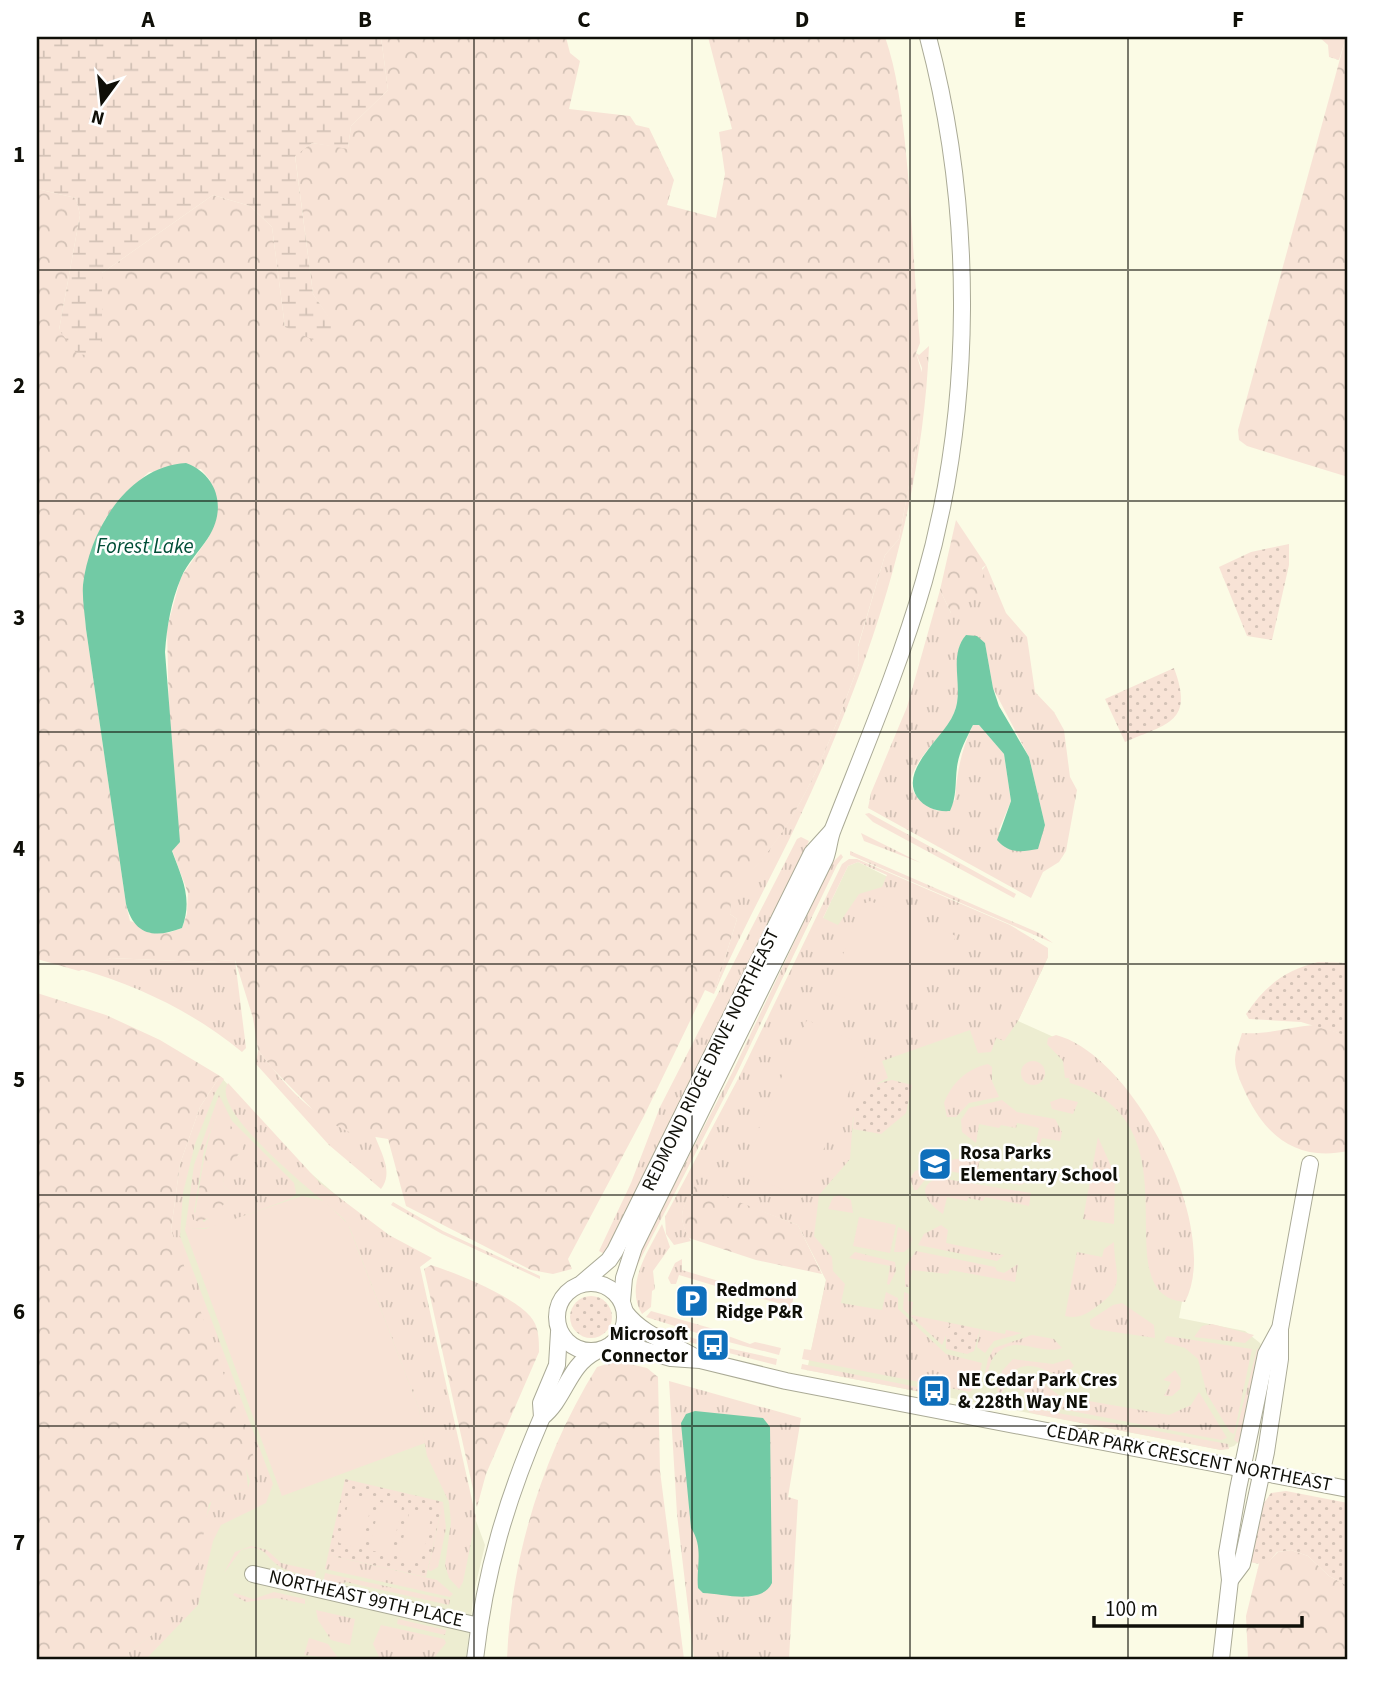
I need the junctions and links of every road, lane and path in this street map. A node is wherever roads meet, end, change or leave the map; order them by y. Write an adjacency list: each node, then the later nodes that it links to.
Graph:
1 (928, 37): 2 (street, REDMOND RIDGE DRIVE NORTHEAST)
2 (831, 832): 4 (street, REDMOND RIDGE DRIVE NORTHEAST); 5 (street, REDMOND RIDGE DRIVE NORTHEAST)
3 (1310, 1164): 6 (street)
4 (582, 1283): 5 (street); 7 (street, REDMOND RIDGE DRIVE NORTHEAST)
5 (623, 1307): 8 (street, REDMOND RIDGE DRIVE NORTHEAST); 9 (street, CEDAR PARK CRESCENT NORTHEAST)
6 (1280, 1329): 11 (street); 12 (street)
7 (559, 1332): 8 (street); 10 (street, REDMOND RIDGE DRIVE NORTHEAST)
8 (601, 1350): 9 (street, CEDAR PARK CRESCENT NORTHEAST); 10 (street, REDMOND RIDGE DRIVE NORTHEAST)
9 (700, 1360): 11 (street, CEDAR PARK CRESCENT NORTHEAST)
10 (542, 1417): 16 (street, REDMOND RIDGE DRIVE NORTHEAST)
11 (1242, 1469): 12 (street, CEDAR PARK CRESCENT NORTHEAST); 15 (street)
12 (1262, 1473): 13 (street, CEDAR PARK CRESCENT NORTHEAST); 15 (street)
13 (1348, 1489)
14 (253, 1574): 16 (street, NORTHEAST 99TH PLACE)
15 (1230, 1580): 18 (street)
16 (479, 1626): 17 (street, REDMOND RIDGE DRIVE NORTHEAST)
17 (475, 1659)
18 (1221, 1659)

